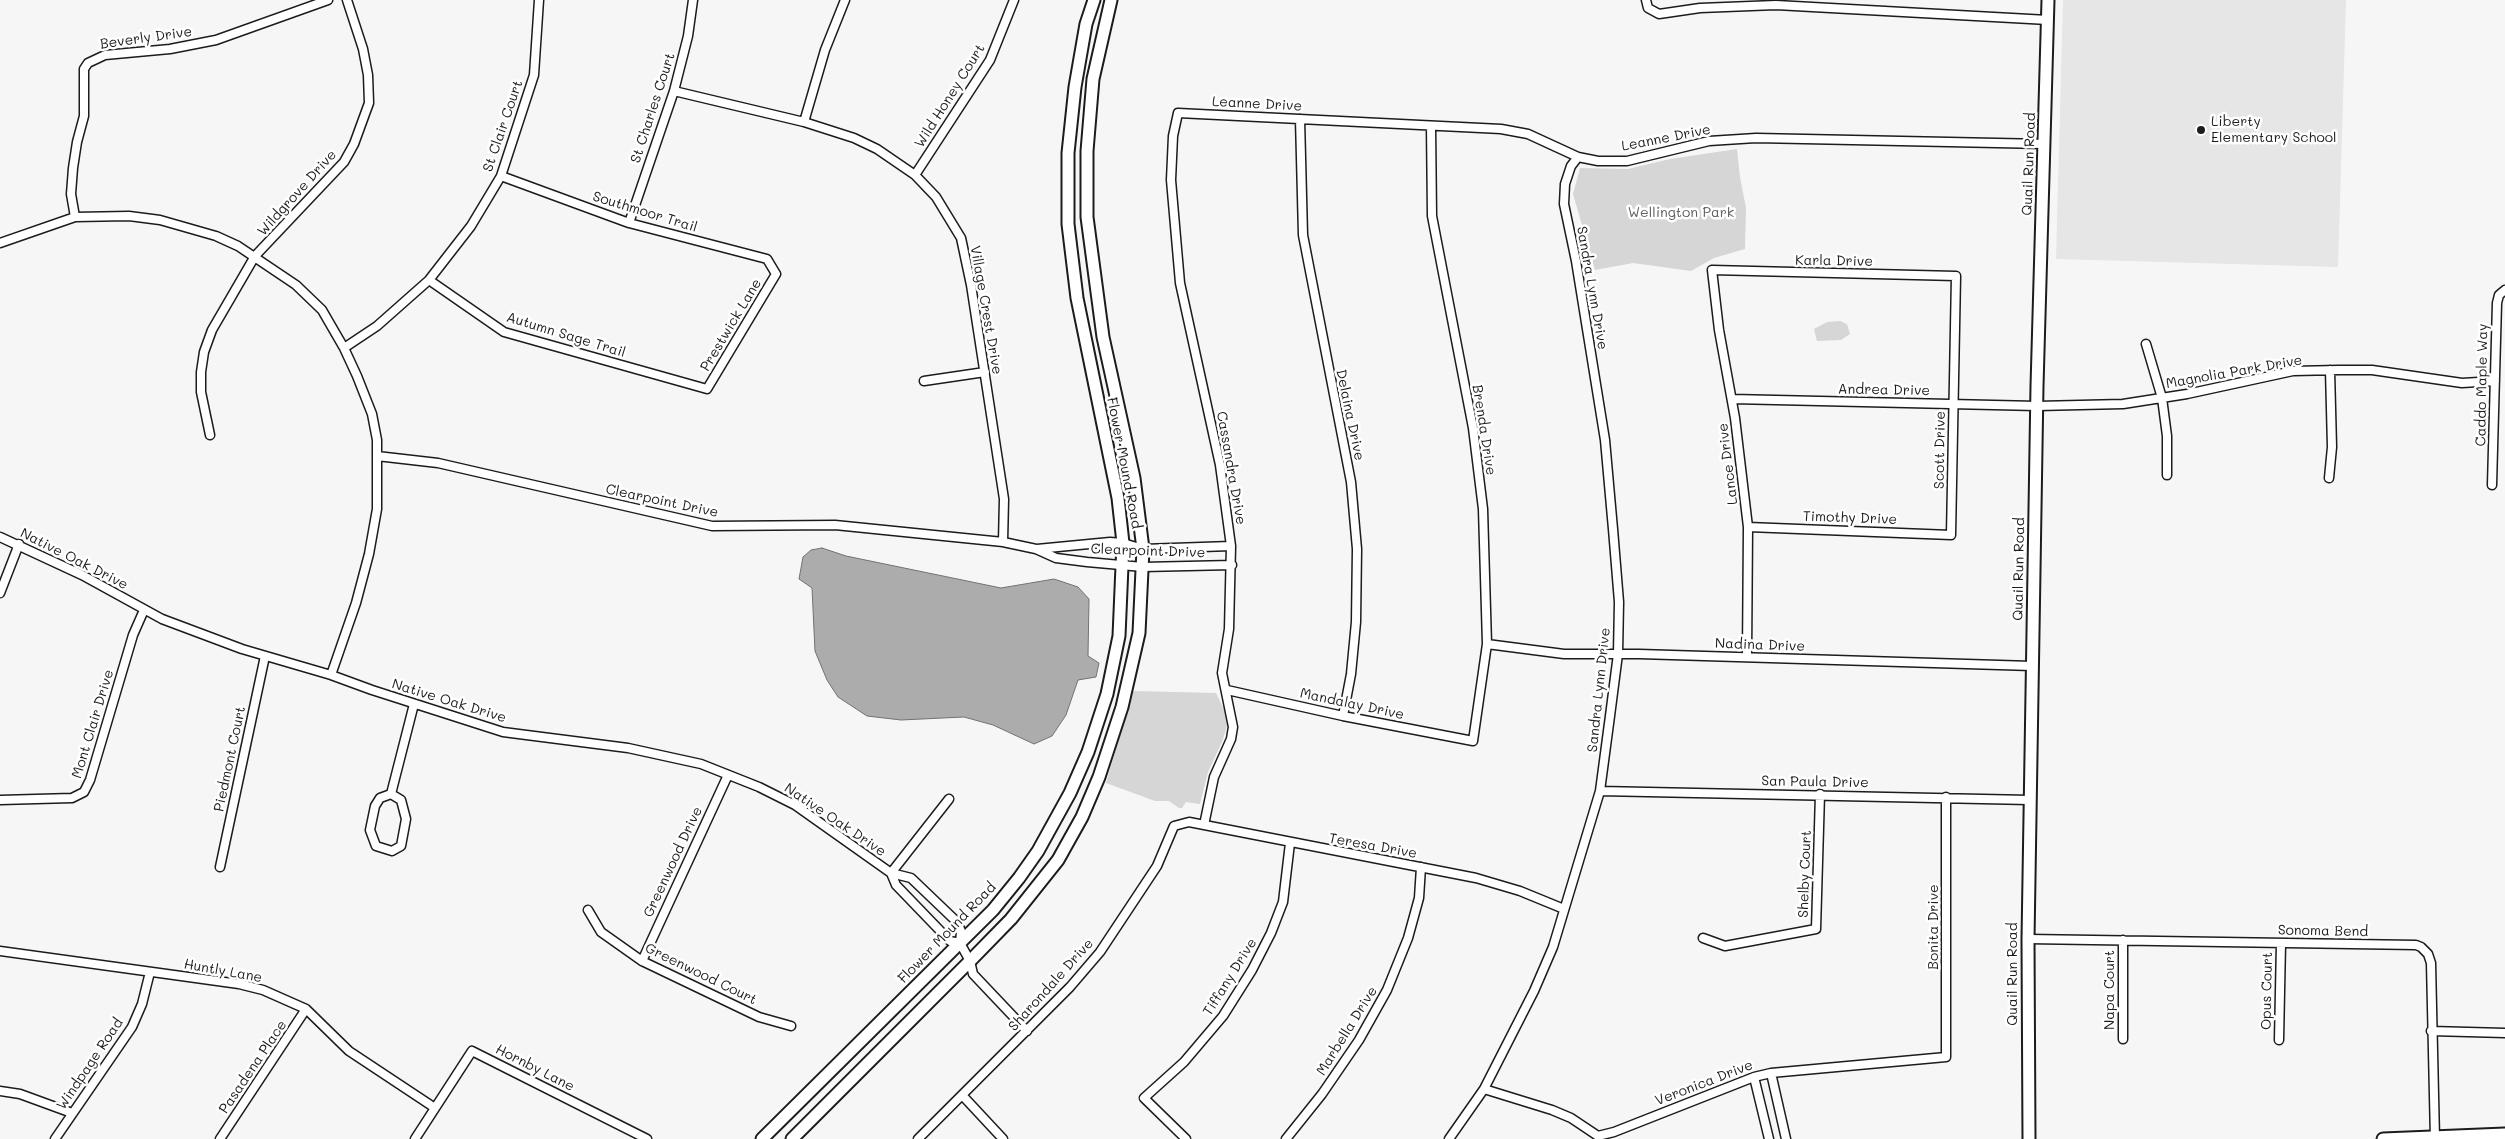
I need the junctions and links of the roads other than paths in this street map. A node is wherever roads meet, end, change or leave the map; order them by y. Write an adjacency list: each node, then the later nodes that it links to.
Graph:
1 (328, 0): 22 (street, Beverly Drive)
2 (347, 0): 25 (street, Wildgrove Drive)
3 (539, 0): 21 (street, St Clair Court)
4 (693, 0): 13 (street, St Charles Court)
5 (845, 0): 16 (street)
6 (1014, 0): 20 (street, Wild Honey Court)
7 (1094, 0): 51 (main road, Flower Mound Road)
8 (1111, 0): 55 (main road, Flower Mound Road)
9 (1646, 0): 11 (street)
10 (2048, 0): 12 (main road, Quail Run Road)
11 (1776, 3): 12 (street)
12 (2048, 20): 18 (main road, Quail Run Road)
13 (674, 91): 16 (street, Village Crest Drive); 23 (street, St Charles Court)
14 (1178, 112): 15 (street, Leanne Drive); 53 (street, Cassandra Drive)
15 (1300, 119): 17 (street, Leanne Drive); 69 (street, Delaina Drive)
16 (804, 122): 20 (street, Village Crest Drive)
17 (1431, 126): 19 (street, Leanne Drive); 61 (street, Brenda Drive)
18 (2045, 144): 19 (street, Leanne Drive); 41 (main road, Quail Run Road)
19 (1578, 157): 62 (street, Sandra Lynn Drive)
20 (915, 175): 34 (street, Village Crest Drive)
21 (501, 176): 23 (street, Southmoor Trail); 29 (street, St Clair Court)
22 (75, 217): 24 (street); 25 (street)
23 (629, 223): 27 (street, Southmoor Trail)
24 (0, 243)
25 (255, 256): 32 (street); 42 (street, Wildgrove Drive)
26 (1712, 270): 28 (street, Karla Drive); 39 (street, Lance Drive)
27 (776, 274): 37 (street, Prestwick Lane)
28 (1956, 276): 40 (street, Scott Drive)
29 (429, 280): 32 (street, St Clair Court); 37 (street, Autumn Sage Trail)
30 (2505, 290): 36 (street, Caddo Maple Way)
31 (2146, 344): 38 (street)
32 (344, 348): 43 (street)
33 (2330, 370): 36 (street, Magnolia Park Drive); 38 (street, Magnolia Park Drive); 45 (street)
34 (985, 372): 35 (street); 50 (street, Village Crest Drive)
35 (924, 381)
36 (2494, 381): 46 (street, Caddo Maple Way)
37 (706, 389)
38 (2162, 398): 41 (street, Magnolia Park Drive); 44 (street)
39 (1732, 399): 40 (street, Andrea Drive); 47 (street, Lance Drive)
40 (1954, 404): 41 (street, Andrea Drive); 48 (street, Scott Drive)
41 (2037, 406): 65 (main road, Quail Run Road)
42 (210, 435)
43 (376, 456): 50 (street, Clearpoint Drive); 66 (street)
44 (2167, 475)
45 (2329, 478)
46 (2492, 485)
47 (1748, 527): 48 (street, Timothy Drive); 64 (street, Lance Drive)
48 (1951, 535)
49 (0, 536): 52 (street, Native Oak Drive)
50 (1003, 542): 54 (street, Clearpoint Drive)
51 (1123, 543): 54 (street, Clearpoint Drive); 55 (street, Clearpoint Drive); 56 (main road, Flower Mound Road)
52 (19, 544): 59 (street); 60 (street, Native Oak Drive)
53 (1231, 546): 55 (street, Clearpoint Drive); 57 (street, Cassandra Drive)
54 (1036, 549): 56 (street, Clearpoint Drive)
55 (1143, 550): 58 (main road, Flower Mound Road)
56 (1123, 565): 58 (street, Clearpoint Drive); 90 (main road, Flower Mound Road)
57 (1232, 565): 58 (street, Clearpoint Drive); 67 (street, Cassandra Drive)
58 (1143, 567): 94 (main road, Flower Mound Road)
59 (0, 593)
60 (144, 610): 63 (street, Native Oak Drive); 77 (street, Mont Clair Drive)
61 (1487, 644): 62 (street, Nadina Drive); 70 (street, Brenda Drive)
62 (1618, 654): 64 (street, Nadina Drive); 72 (street, Sandra Lynn Drive)
63 (265, 656): 66 (street, Native Oak Drive); 82 (street, Piedmont Court)
64 (1747, 657): 65 (street, Nadina Drive)
65 (2032, 666): 78 (main road, Quail Run Road)
66 (331, 675): 68 (street, Native Oak Drive)
67 (1227, 690): 69 (street, Mandalay Drive); 80 (street, Cassandra Drive)
68 (414, 704): 71 (street, Native Oak Drive); 73 (street)
69 (1343, 716): 70 (street, Mandalay Drive)
70 (1473, 741)
71 (728, 775): 84 (street, Native Oak Drive); 93 (street, Greenwood Drive)
72 (1600, 791): 74 (street, San Paula Drive); 85 (street, Sandra Lynn Drive)
73 (391, 794): 73 (street)
74 (1820, 794): 75 (street, San Paula Drive); 87 (street, Shelby Court)
75 (1946, 797): 78 (street, San Paula Drive); 103 (street, Bonita Drive)
76 (949, 799): 84 (street)
77 (0, 800)
78 (2030, 800): 88 (main road, Quail Run Road)
79 (1174, 826): 80 (street, Teresa Drive); 98 (street, Sharondale Drive)
80 (1204, 826): 81 (street, Teresa Drive)
81 (1290, 843): 83 (street, Teresa Drive); 121 (street, Tiffany Drive)
82 (220, 867)
83 (1422, 867): 85 (street, Teresa Drive); 122 (street, Marbella Drive)
84 (891, 873): 90 (street, Native Oak Drive); 90 (street, Native Oak Drive)
85 (1564, 909): 106 (street, Sandra Lynn Drive)
86 (588, 910): 93 (street, Greenwood Court)
87 (1703, 938)
88 (2028, 939): 89 (street, Sonoma Bend); 126 (main road, Quail Run Road)
89 (2123, 940): 91 (street, Sonoma Bend); 101 (street, Napa Court)
90 (960, 943): 94 (street, Native Oak Drive); 117 (main road, Flower Mound Road)
91 (2281, 943): 99 (street, Sonoma Bend); 102 (street, Opus Court)
92 (0, 951): 95 (street, Huntly Lane)
93 (642, 961): 97 (street, Greenwood Court)
94 (970, 961): 98 (street, Native Oak Drive); 118 (main road, Flower Mound Road)
95 (150, 972): 96 (street, Huntly Lane); 110 (street, Windpage Road)
96 (306, 1009): 109 (street, Huntly Lane); 114 (street, Pasadena Place)
97 (791, 1026)
98 (1027, 1030): 108 (street, Sharondale Drive)
99 (2431, 1031): 100 (street); 112 (street, Sonoma Bend)
100 (2505, 1033)
101 (2123, 1039)
102 (2279, 1040)
103 (1946, 1057): 104 (street, Veronica Drive)
104 (1771, 1073): 105 (street, Veronica Drive); 125 (street)
105 (1754, 1077): 106 (street, Veronica Drive); 124 (street)
106 (1484, 1089): 123 (street, Sandra Lynn Drive)
107 (0, 1091): 110 (street)
108 (962, 1095): 119 (street, Sharondale Drive); 120 (street)
109 (435, 1108): 115 (street); 116 (street, Hornby Lane)
110 (72, 1113): 113 (street, Windpage Road)
111 (2505, 1134): 112 (main road)
112 (2434, 1137): 127 (main road)
113 (55, 1139)
114 (220, 1139)
115 (415, 1139)
116 (647, 1139)
117 (762, 1139)
118 (792, 1139)
119 (918, 1139)
120 (1003, 1139)
121 (1186, 1139)
122 (1286, 1139)
123 (1449, 1139)
124 (1769, 1139)
125 (1786, 1139)
126 (2028, 1139)
127 (2383, 1139)

